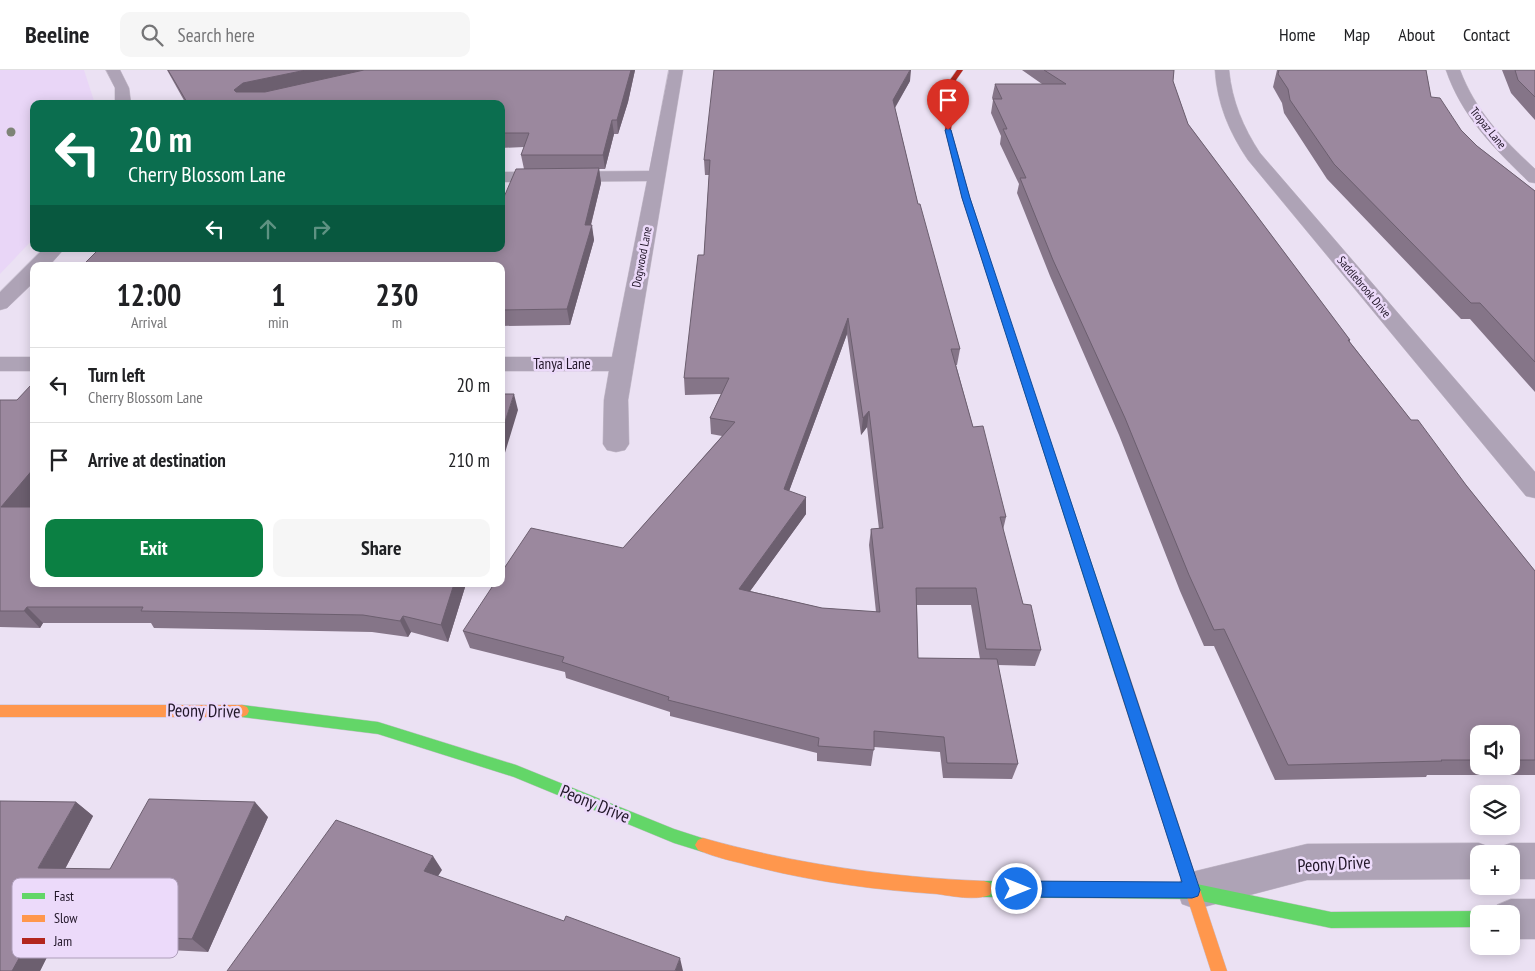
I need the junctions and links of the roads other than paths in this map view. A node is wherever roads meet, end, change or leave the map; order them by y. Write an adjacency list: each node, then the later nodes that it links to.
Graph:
1 (113, 70): 6 (street)
2 (676, 70): 7 (street, Dogwood Lane)
3 (960, 70): 24 (street)
4 (1222, 70): 19 (street, Saddlebrook Drive)
5 (1453, 70): 9 (street, Tropaz Lane)
6 (123, 100)
7 (657, 176): 8 (street); 17 (street, Dogwood Lane)
8 (505, 177)
9 (1535, 178)
10 (51, 252): 11 (street)
11 (42, 262)
12 (30, 274): 13 (street)
13 (0, 304)
14 (0, 364): 15 (street)
15 (30, 364)
16 (505, 364): 17 (street, Tanya Lane)
17 (622, 364): 18 (street, Dogwood Lane)
18 (616, 444)
19 (1535, 489)
20 (0, 712): 24 (street, Peony Drive)
21 (1470, 861): 24 (street, Peony Drive)
22 (1520, 861): 23 (street)
23 (1535, 861)
24 (1192, 890): 25 (street, Peony Drive); 28 (street)
25 (1470, 919)
26 (1520, 919): 27 (street)
27 (1535, 919)
28 (1219, 971)

